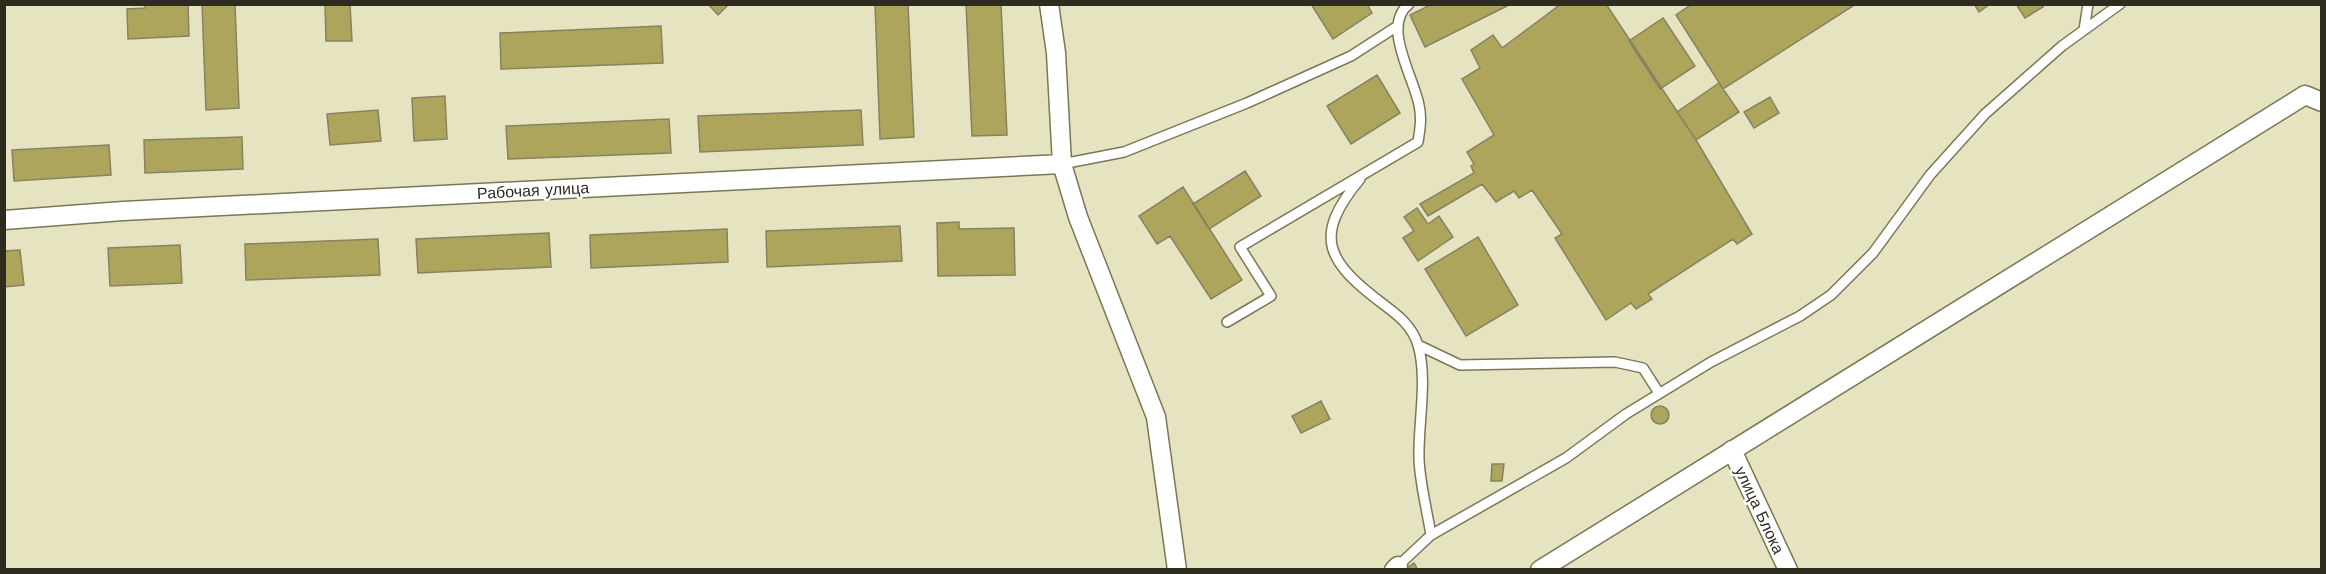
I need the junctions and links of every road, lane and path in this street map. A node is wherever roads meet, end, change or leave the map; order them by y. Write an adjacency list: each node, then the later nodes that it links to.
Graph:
1 (1049, 4): 8 (street)
2 (1409, 4): 5 (lane)
3 (2088, 4): 6 (lane)
4 (2120, 4): 6 (lane)
5 (1396, 27): 8 (lane); 9 (lane)
6 (2084, 30): 13 (lane)
7 (2322, 102): 14 (street)
8 (1062, 164): 10 (street, Рабочая улица); 17 (street)
9 (1366, 173): 11 (lane); 12 (lane)
10 (4, 220)
11 (1227, 322)
12 (1418, 345): 13 (lane); 15 (lane)
13 (1659, 393): 15 (lane)
14 (1732, 450): 18 (street); 19 (street, улица Блока)
15 (1431, 535): 16 (lane)
16 (1396, 568)
17 (1178, 570)
18 (1540, 570)
19 (1788, 570)

